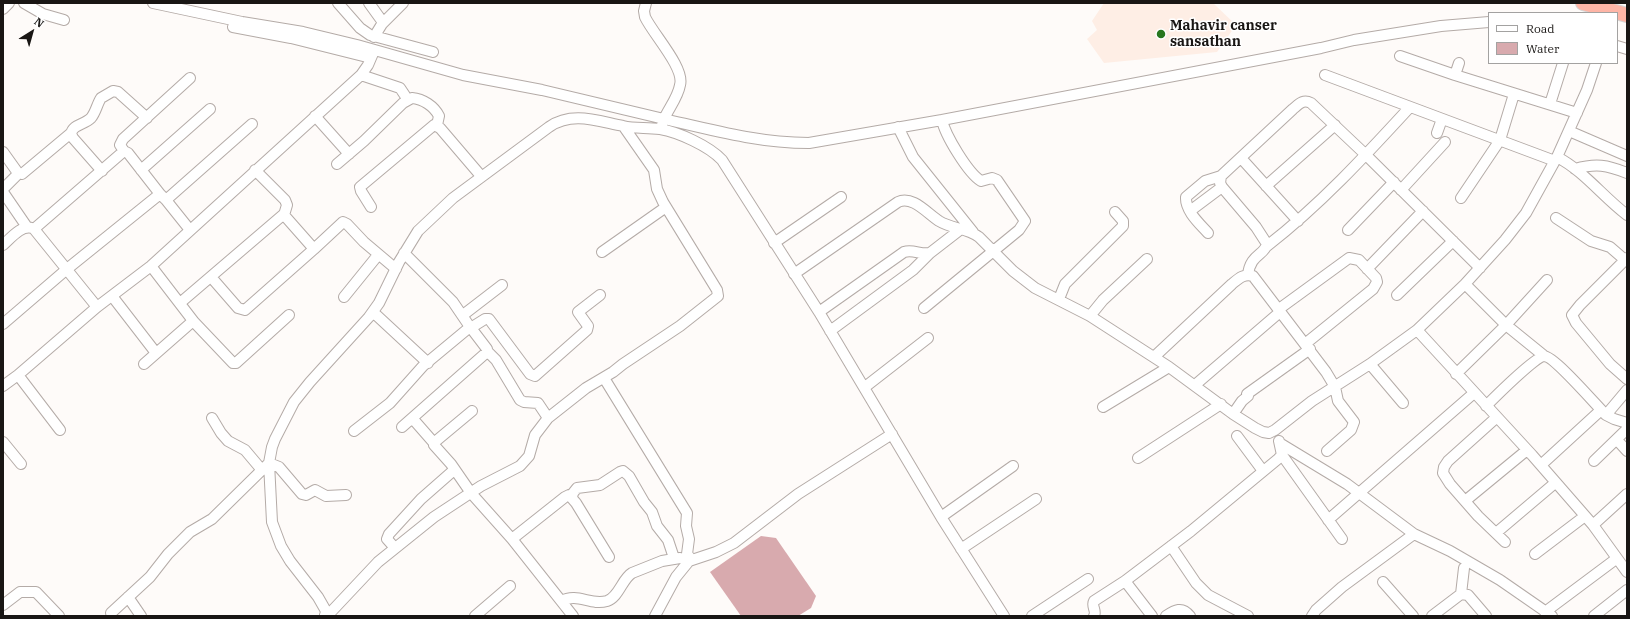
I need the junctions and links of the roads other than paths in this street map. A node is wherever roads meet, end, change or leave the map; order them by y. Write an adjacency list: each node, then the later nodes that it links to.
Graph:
1 (9, 3): 10 (street)
2 (24, 3): 13 (street)
3 (153, 3): 18 (street)
4 (338, 3): 16 (street)
5 (369, 3): 15 (street)
6 (403, 3): 15 (street)
7 (646, 3): 35 (street)
8 (1583, 3): 11 (highway)
9 (1627, 7): 11 (highway)
10 (3, 8)
11 (1611, 9): 12 (highway)
12 (1627, 15)
13 (64, 20)
14 (1488, 22): 37 (street)
15 (382, 24): 16 (street)
16 (374, 37): 17 (street)
17 (433, 52)
18 (373, 55): 23 (street); 35 (street)
19 (1400, 56): 25 (street)
20 (1459, 63): 25 (street)
21 (1563, 64): 29 (street)
22 (1596, 64): 32 (street)
23 (362, 74): 28 (street); 33 (street)
24 (1326, 75): 30 (street)
25 (1455, 75): 27 (street)
26 (190, 78): 34 (street)
27 (1514, 94): 29 (street); 47 (street)
28 (408, 100): 39 (street); 52 (street)
29 (1550, 104): 32 (street)
30 (1410, 106): 36 (street); 53 (street)
31 (210, 109): 58 (street)
32 (1577, 113): 44 (street)
33 (315, 116): 52 (street); 59 (street)
34 (147, 118): 45 (street); 49 (street)
35 (664, 119): 42 (street); 43 (street)
36 (1442, 119): 46 (street); 47 (street)
37 (942, 120): 42 (street); 94 (street)
38 (252, 124): 70 (street)
39 (437, 125): 63 (street); 73 (street)
40 (1336, 125): 53 (street); 54 (street); 66 (street)
41 (624, 127): 43 (street); 63 (street); 74 (street)
42 (898, 128): 86 (street)
43 (661, 129): 89 (street)
44 (1569, 131): 51 (street); 55 (street)
45 (71, 133): 60 (street); 61 (street)
46 (1437, 133)
47 (1500, 140): 55 (street); 72 (street)
48 (1445, 142): 69 (street)
49 (124, 151): 58 (street); 60 (street)
50 (3, 152): 61 (street)
51 (1626, 153)
52 (349, 154): 56 (street)
53 (1366, 155): 65 (street); 81 (street)
54 (1241, 158): 64 (street); 66 (street)
55 (1556, 159): 57 (street); 101 (street)
56 (337, 164)
57 (1575, 168): 62 (street); 79 (street)
58 (141, 170): 70 (street)
59 (255, 170): 78 (street); 84 (street)
60 (102, 171): 82 (street)
61 (19, 173): 68 (street)
62 (1627, 173)
63 (482, 176): 95 (street)
64 (1221, 176): 67 (street); 75 (street)
65 (1394, 182): 69 (street); 85 (street)
66 (1266, 186): 81 (street)
67 (1222, 187): 75 (street); 91 (street)
68 (3, 190): 82 (street)
69 (1401, 190): 76 (street)
70 (163, 197): 84 (street); 102 (street)
71 (841, 198): 89 (street)
72 (1461, 198)
73 (371, 207)
74 (666, 207): 93 (street); 143 (street)
75 (1190, 210): 87 (street)
76 (1423, 211): 88 (street); 104 (street)
77 (1115, 212): 115 (street)
78 (284, 214): 92 (street); 107 (street)
79 (1627, 215)
80 (1556, 218): 99 (street)
81 (1298, 221): 91 (street)
82 (31, 228): 90 (street); 102 (street)
83 (961, 229): 86 (street); 96 (street); 105 (street)
84 (190, 230): 100 (street)
85 (1348, 230)
86 (973, 232): 94 (street)
87 (1208, 233)
88 (1453, 241): 101 (street); 112 (street)
89 (774, 243): 105 (street)
90 (3, 245)
91 (1267, 246): 106 (street)
92 (314, 249): 97 (street); 107 (street)
93 (602, 252)
94 (994, 252): 115 (street); 118 (street)
95 (404, 253): 103 (street); 123 (street)
96 (930, 253): 121 (street); 130 (street)
97 (378, 255): 103 (street); 114 (street)
98 (1147, 259): 124 (street)
99 (1626, 259): 144 (street)
100 (151, 266): 113 (street); 116 (street)
101 (1480, 268): 109 (street)
102 (67, 269): 117 (street); 126 (street)
103 (396, 269): 120 (street)
104 (1367, 269): 119 (street); 132 (street)
105 (794, 274): 121 (street)
106 (1248, 275): 119 (street); 136 (street)
107 (211, 277): 116 (street)
108 (1547, 280): 127 (street)
109 (1465, 284): 127 (street); 129 (street)
110 (502, 285): 123 (street)
111 (600, 295): 128 (street)
112 (1397, 295)
113 (112, 296): 117 (street); 134 (street)
114 (344, 297)
115 (1060, 299): 124 (street)
116 (180, 303): 125 (street)
117 (97, 307): 142 (street)
118 (924, 308)
119 (1280, 311): 132 (street); 145 (street)
120 (373, 312): 137 (street); 182 (street)
121 (819, 312): 130 (street)
122 (289, 315): 125 (street)
123 (463, 315): 128 (street)
124 (1090, 316): 136 (street)
125 (193, 320): 134 (street)
126 (3, 324)
127 (1506, 325): 135 (street); 141 (street)
128 (470, 328): 133 (street); 137 (street)
129 (1417, 330): 139 (street); 141 (street)
130 (830, 331): 147 (street)
131 (928, 338): 147 (street)
132 (1307, 346): 148 (street); 157 (street)
133 (487, 351): 160 (street); 161 (street)
134 (156, 353): 138 (street)
135 (1543, 355): 153 (street); 156 (street)
136 (1154, 357): 140 (street)
137 (428, 363): 167 (street)
138 (144, 364)
139 (1370, 364): 148 (street); 151 (street)
140 (1169, 367): 145 (street); 154 (street)
141 (1456, 374): 150 (street)
142 (18, 375): 146 (street); 165 (street)
143 (604, 378): 160 (street); 209 (street)
144 (1627, 378)
145 (1195, 385): 152 (street)
146 (3, 386)
147 (865, 387): 168 (street)
148 (1335, 387): 166 (street); 174 (street)
149 (1627, 390): 156 (street)
150 (1474, 393): 153 (street); 188 (street)
151 (1403, 403)
152 (1221, 404): 157 (street); 178 (street)
153 (1486, 406): 158 (street)
154 (1103, 407)
155 (472, 411): 172 (street)
156 (1604, 412): 162 (street); 181 (street)
157 (1233, 414): 166 (street)
158 (1497, 417): 175 (street); 193 (street)
159 (212, 418): 182 (street)
160 (548, 418): 187 (street)
161 (413, 419): 163 (street); 172 (street)
162 (1627, 423)
163 (402, 427)
164 (1627, 429): 170 (street)
165 (60, 430)
166 (1275, 430): 173 (street)
167 (354, 431)
168 (892, 434): 195 (street); 209 (street)
169 (1237, 436): 185 (street)
170 (1617, 440): 176 (street); 179 (street)
171 (3, 442): 180 (street)
172 (434, 443): 184 (street)
173 (1280, 444): 177 (street); 188 (street)
174 (1327, 450)
175 (1527, 450): 181 (street); 193 (street)
176 (1627, 451)
177 (1282, 455): 185 (street); 196 (street)
178 (1138, 458)
179 (1594, 460)
180 (21, 464)
181 (1541, 465): 186 (street)
182 (265, 466): 190 (street); 219 (street); 224 (street)
183 (1013, 466): 195 (street)
184 (454, 470): 187 (street); 204 (street)
185 (1263, 471): 203 (street)
186 (1555, 483): 194 (street); 198 (street)
187 (471, 493): 200 (street); 204 (street)
188 (1361, 493): 196 (street); 199 (street)
189 (1627, 494): 197 (street)
190 (346, 495)
191 (572, 497): 200 (street); 207 (street); 208 (street)
192 (1036, 499): 205 (street)
193 (1465, 501): 198 (street)
194 (1585, 516): 197 (street); 206 (street)
195 (941, 517): 205 (street)
196 (1328, 520): 201 (street)
197 (1592, 525): 210 (street)
198 (1496, 533): 202 (street)
199 (1414, 534): 223 (street); 237 (street)
200 (512, 539): 220 (street)
201 (1342, 539)
202 (1506, 542)
203 (1171, 546): 214 (street); 236 (street)
204 (395, 548): 224 (street)
205 (961, 548): 230 (street)
206 (1535, 554)
207 (609, 557)
208 (674, 558): 209 (street); 220 (street)
209 (691, 559): 229 (street)
210 (1616, 559): 212 (street); 223 (street)
211 (1464, 568): 218 (street)
212 (1627, 572)
213 (1088, 579): 231 (street)
214 (1125, 581): 232 (street); 233 (street)
215 (1383, 582): 238 (street)
216 (510, 586): 227 (street)
217 (1627, 590): 241 (street)
218 (1461, 594): 239 (street); 240 (street)
219 (128, 597): 222 (street); 226 (street)
220 (561, 602): 228 (street)
221 (3, 605): 225 (street)
222 (111, 614)
223 (1549, 614)
224 (325, 615)
225 (59, 616)
226 (141, 616)
227 (475, 616)
228 (573, 616)
229 (655, 616)
230 (1004, 616)
231 (1032, 616)
232 (1094, 616)
233 (1152, 616)
234 (1166, 616): 235 (street)
235 (1190, 616)
236 (1248, 616)
237 (1312, 616)
238 (1413, 616)
239 (1432, 616)
240 (1486, 616)
241 (1594, 616)

